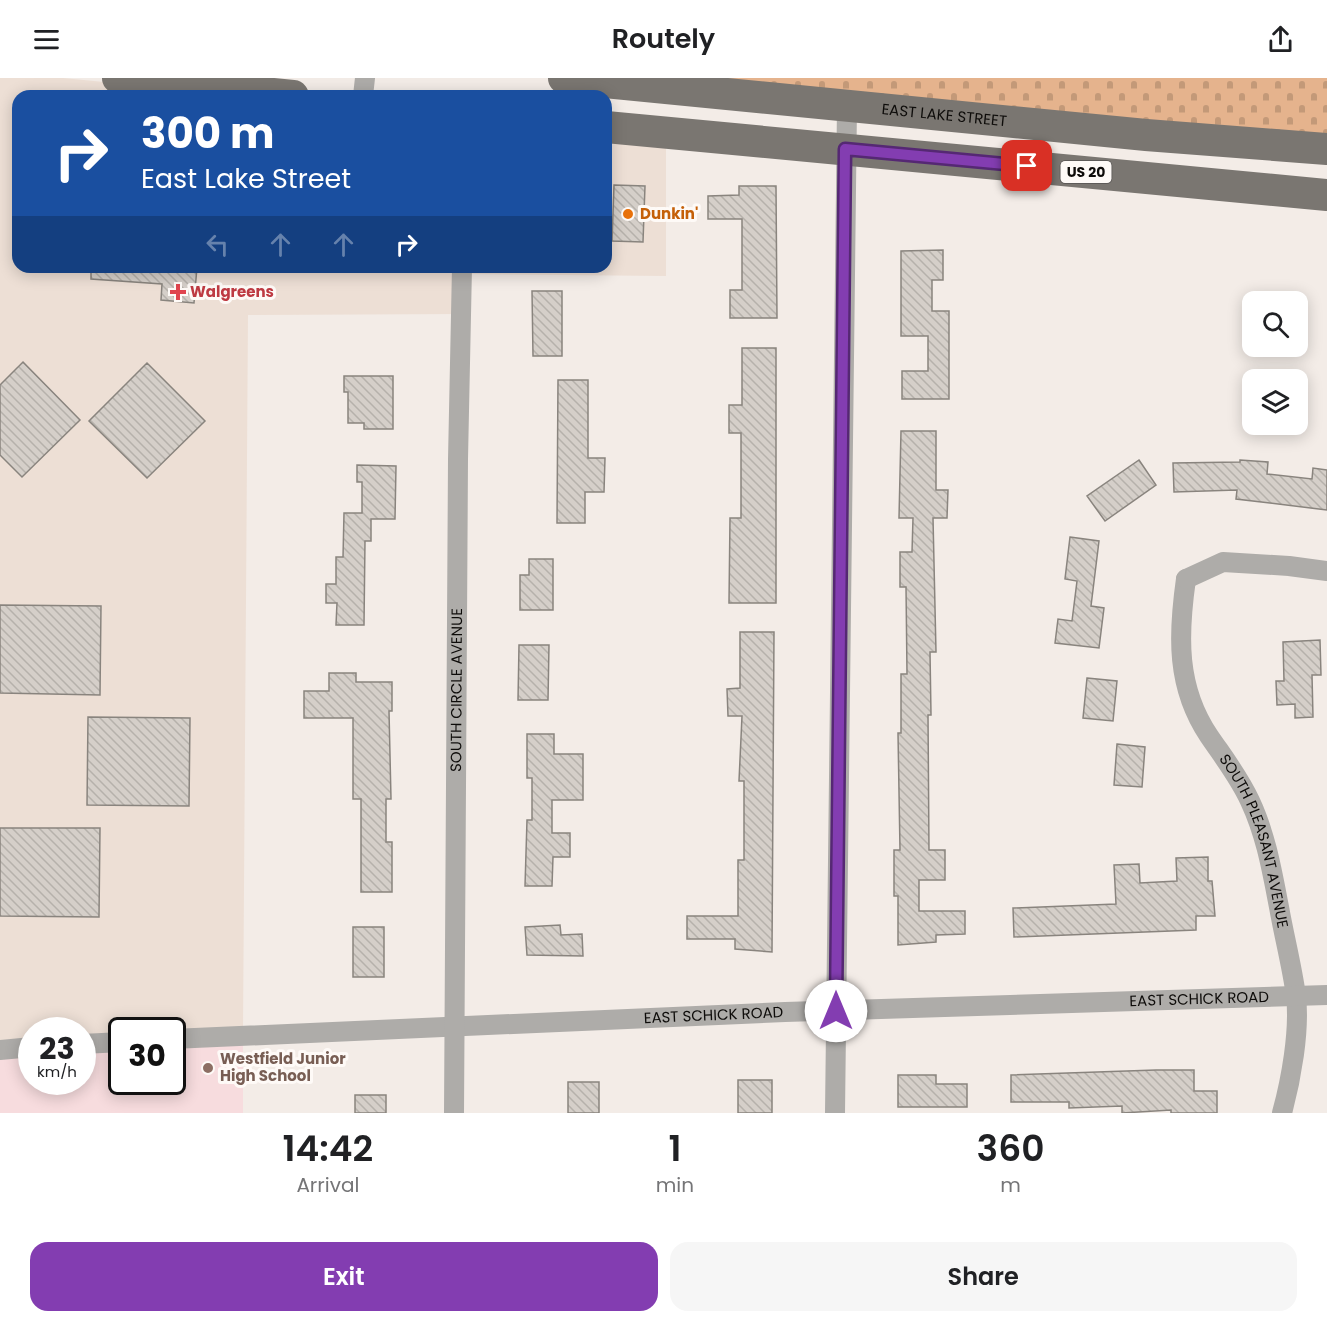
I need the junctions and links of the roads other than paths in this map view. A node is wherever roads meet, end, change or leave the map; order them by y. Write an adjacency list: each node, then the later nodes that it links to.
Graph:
1 (118, 78): 3 (main road)
2 (564, 78): 4 (main road, EAST LAKE STREET)
3 (235, 90)
4 (847, 106): 6 (street); 7 (main road, EAST LAKE STREET)
5 (612, 128): 6 (main road, US 20)
6 (845, 149): 8 (main road, US 20); 13 (street)
7 (1327, 149)
8 (1327, 195)
9 (462, 273): 14 (street, SOUTH CIRCLE AVENUE)
10 (1327, 572): 12 (street, SOUTH PLEASANT AVENUE)
11 (1327, 995): 12 (street, EAST SCHICK ROAD)
12 (1296, 998): 13 (street, EAST SCHICK ROAD); 20 (street, SOUTH PLEASANT AVENUE)
13 (836, 1011): 14 (street, EAST SCHICK ROAD); 19 (street)
14 (455, 1027): 15 (street, EAST SCHICK ROAD); 18 (street, SOUTH CIRCLE AVENUE)
15 (186, 1038)
16 (18, 1048): 17 (street)
17 (0, 1050)
18 (454, 1113)
19 (835, 1113)
20 (1282, 1113)

